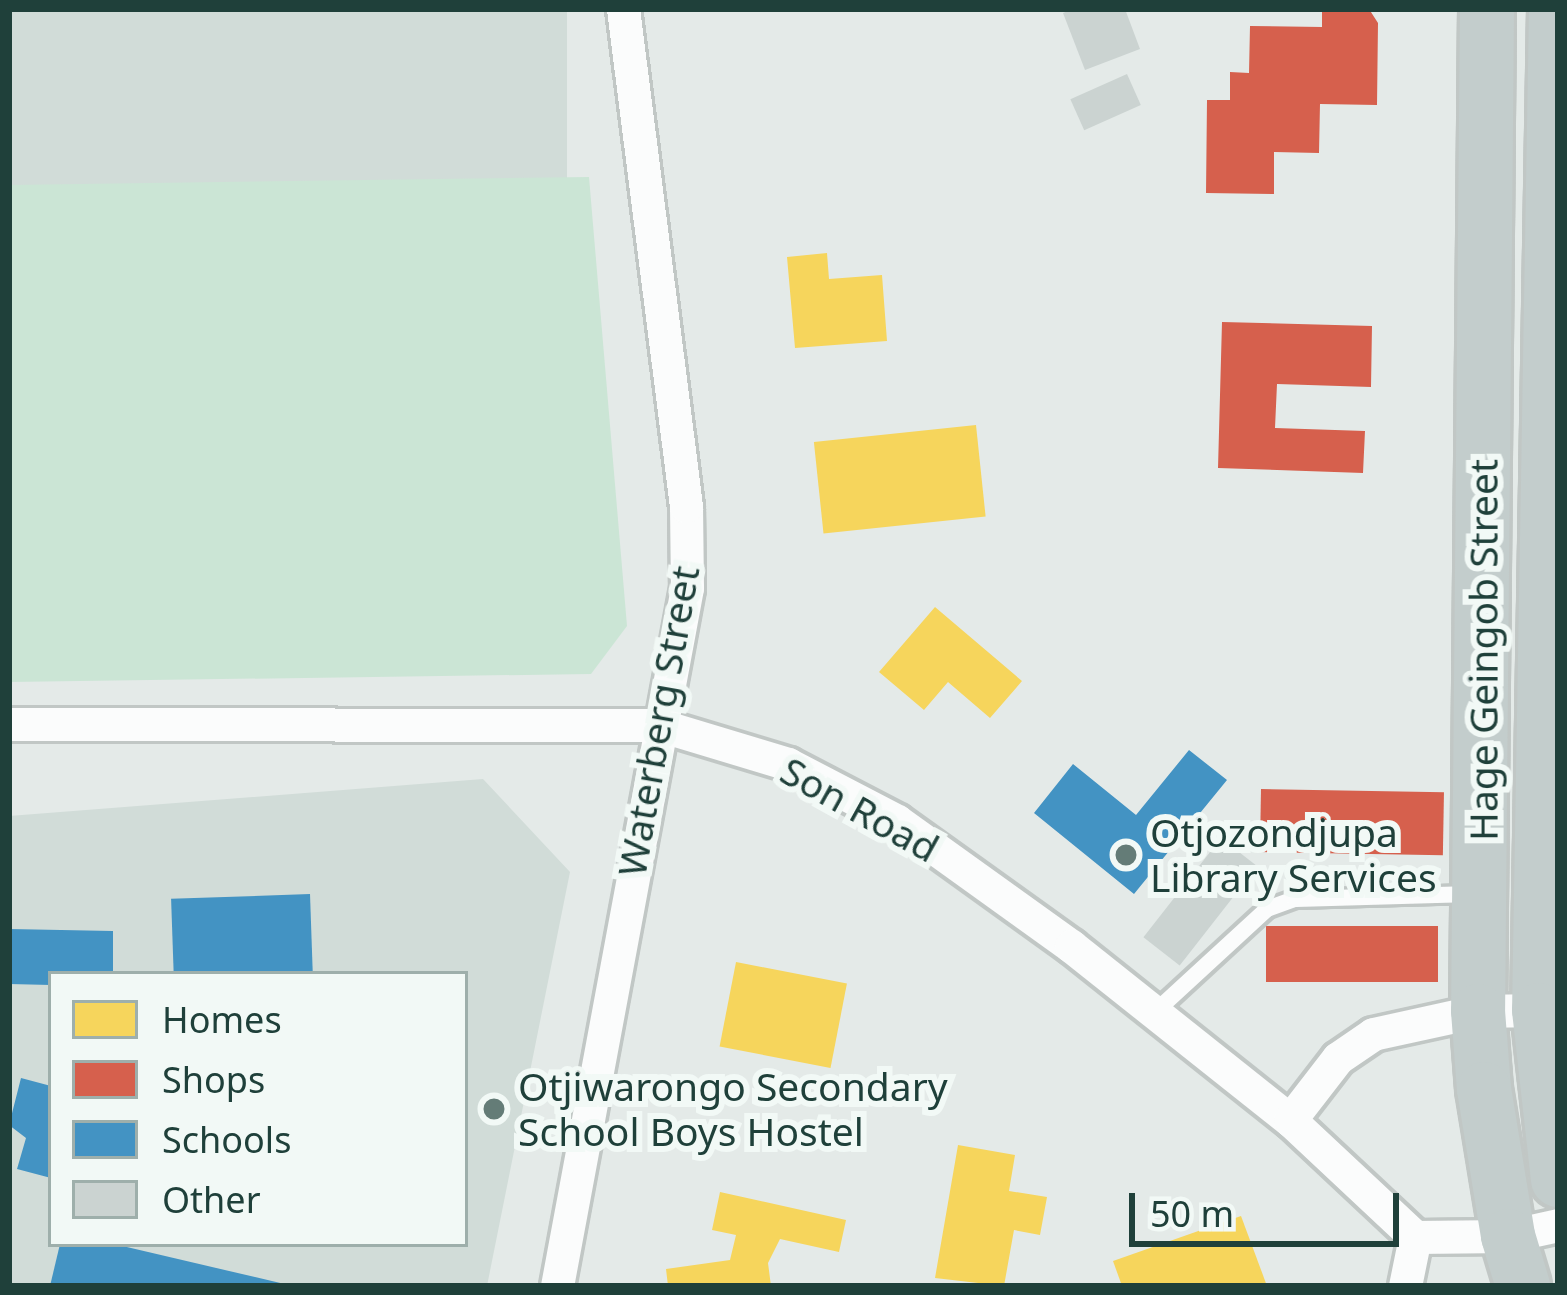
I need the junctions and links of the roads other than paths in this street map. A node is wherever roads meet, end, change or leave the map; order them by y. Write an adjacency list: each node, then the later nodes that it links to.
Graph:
1 (623, 9): 6 (street, Waterberg Street)
2 (1487, 9): 7 (highway, Hage Geingob Street)
3 (1556, 9): 4 (highway, Hage Geingob Street)
4 (1553, 443): 8 (highway, Hage Geingob Street)
5 (9, 724): 6 (street, Son Road)
6 (659, 725): 12 (street, Son Road); 17 (street, Waterberg Street)
7 (1482, 828): 8 (highway); 9 (highway, Hage Geingob Street)
8 (1542, 830): 10 (highway, Hage Geingob Street)
9 (1480, 894): 11 (highway, Hage Geingob Street); 12 (lane)
10 (1539, 1010): 11 (street); 14 (highway, Hage Geingob Street)
11 (1478, 1011): 13 (street); 16 (highway, Hage Geingob Street)
12 (1156, 1012): 13 (street, Son Road)
13 (1290, 1120): 15 (street, Son Road)
14 (1558, 1180)
15 (1415, 1237): 16 (street); 18 (street)
16 (1530, 1249)
17 (557, 1286)
18 (1406, 1286)

